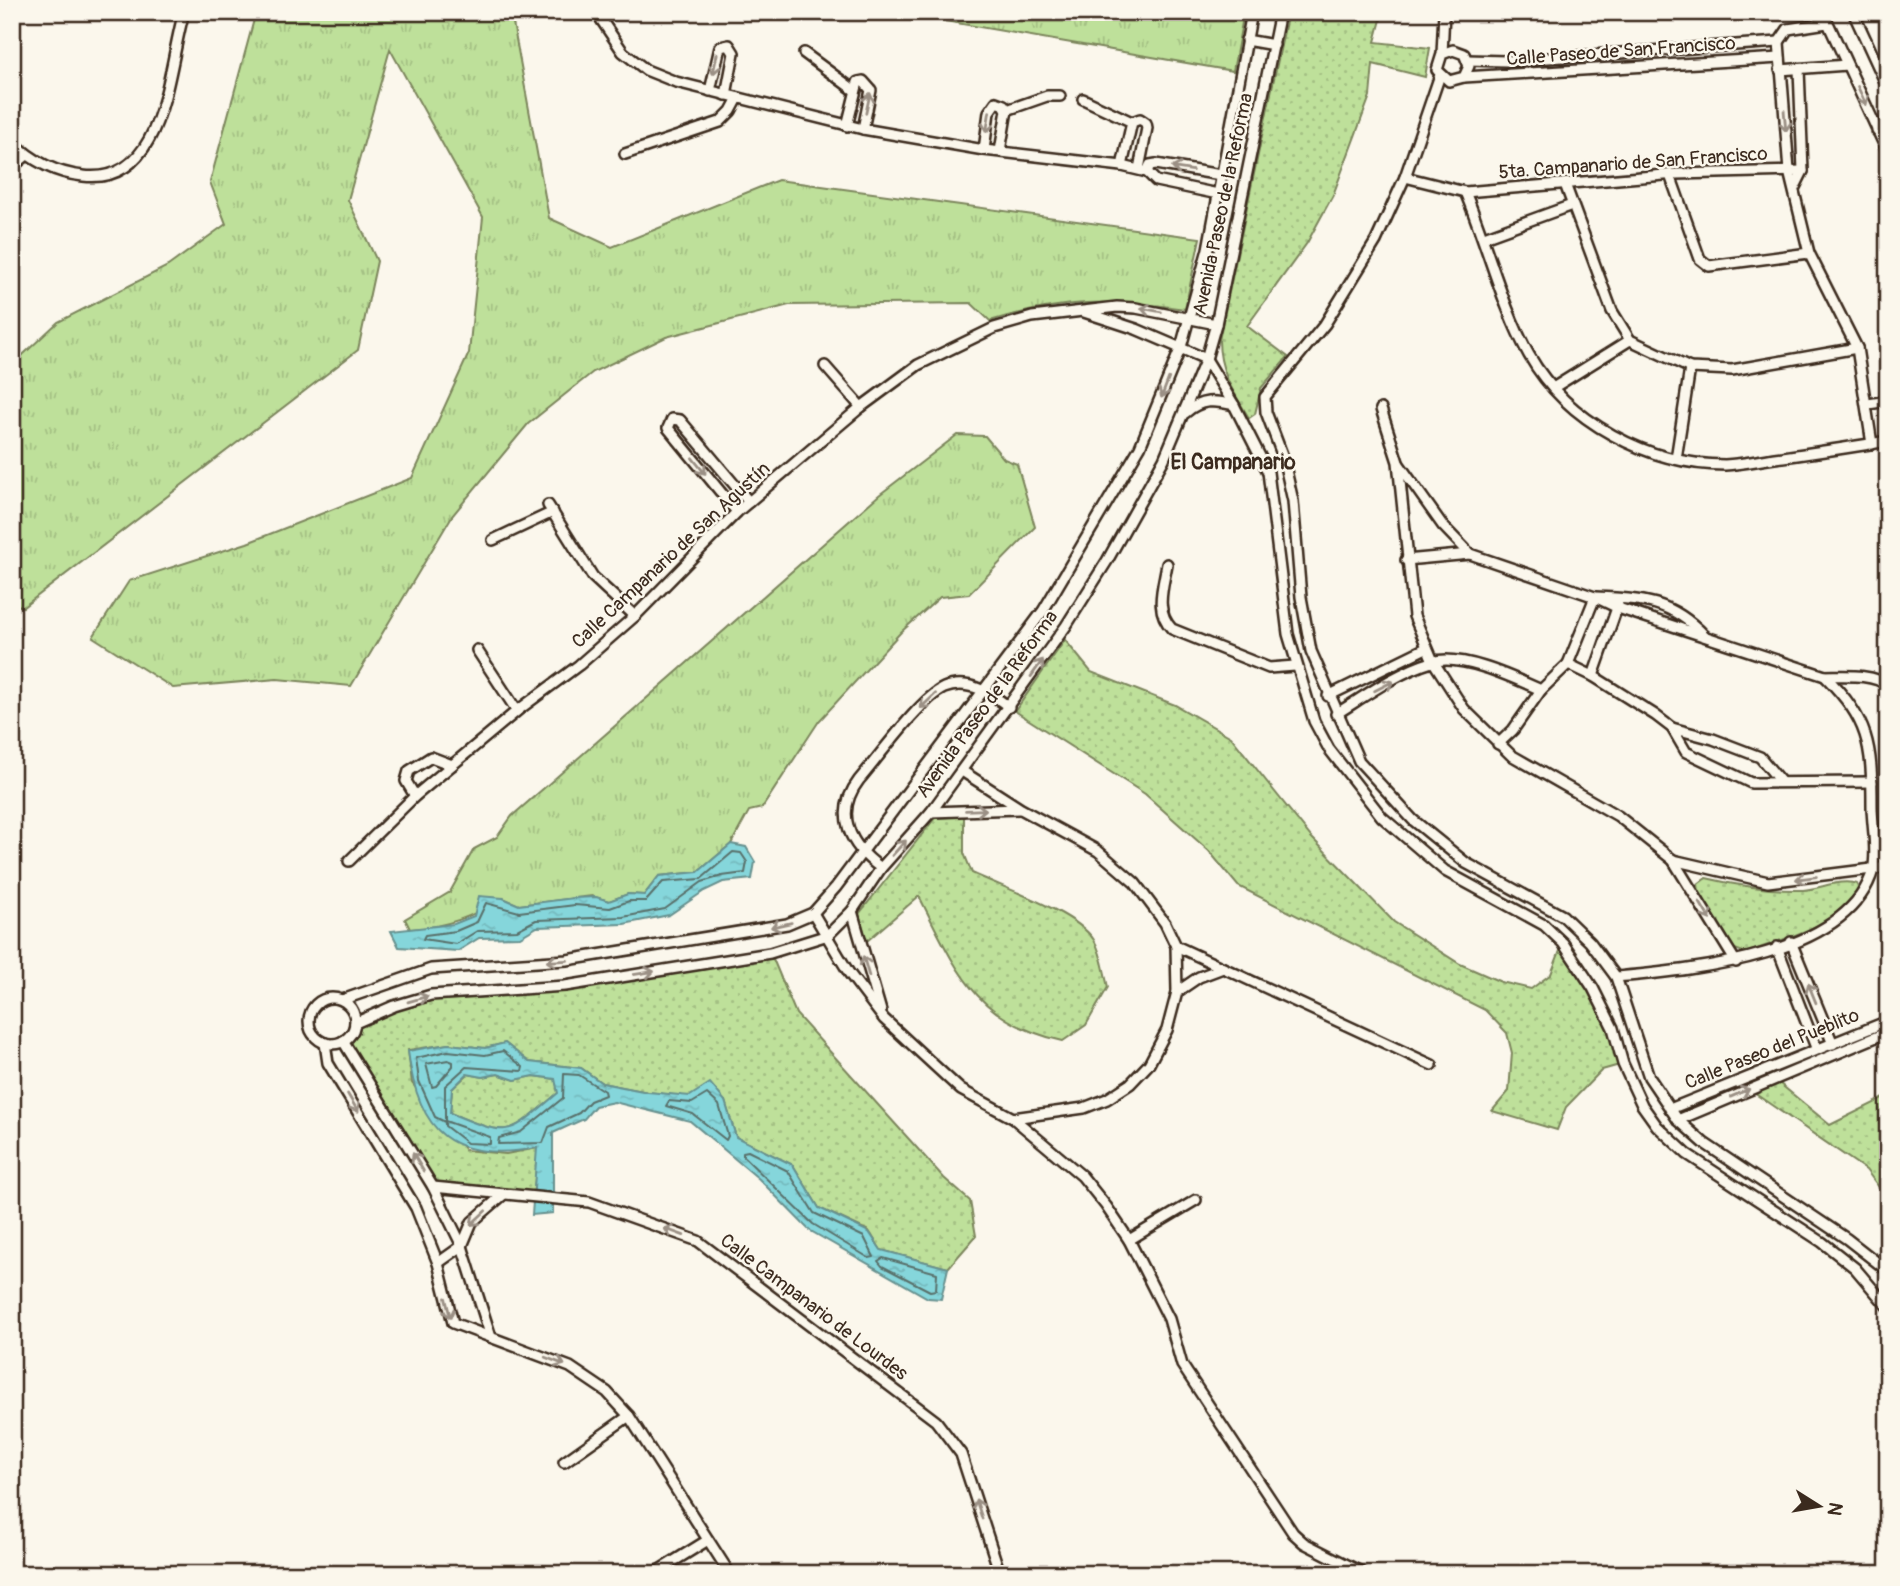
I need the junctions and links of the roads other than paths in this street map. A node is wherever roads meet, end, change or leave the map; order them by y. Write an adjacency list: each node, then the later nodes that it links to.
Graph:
1 (184, 12): 42 (street)
2 (1252, 12): 9 (street, Avenida Paseo de la Reforma)
3 (1280, 12): 11 (street, Avenida Paseo de la Reforma)
4 (1444, 12): 14 (street)
5 (1823, 12): 8 (street)
6 (1853, 12): 22 (street)
7 (598, 13): 26 (street)
8 (1827, 23): 10 (street); 17 (street)
9 (1246, 40): 11 (street); 48 (street, Avenida Paseo de la Reforma)
10 (1779, 42): 12 (street, Calle Paseo de San Francisco); 15 (street)
11 (1274, 45): 60 (street, Avenida Paseo de la Reforma)
12 (1627, 52): 16 (street, Calle Paseo de San Francisco); 18 (street)
13 (804, 53): 25 (street)
14 (1441, 54): 16 (street); 21 (street)
15 (1780, 58): 18 (street, Calle Paseo de San Francisco); 20 (street)
16 (1467, 60): 23 (street)
17 (1847, 65): 19 (street); 36 (street, one-way to 36)
18 (1628, 68): 23 (street, Calle Paseo de San Francisco)
19 (1799, 69): 20 (street); 47 (street)
20 (1780, 70): 46 (street, one-way to 46)
21 (1440, 75): 23 (street); 50 (street)
22 (1885, 75): 24 (street)
23 (1464, 76)
24 (1888, 89)
25 (854, 90): 33 (street); 35 (street, one-way to 25)
26 (710, 91): 27 (street); 27 (street, one-way to 26)
27 (726, 95): 29 (street)
28 (1060, 96): 31 (street)
29 (738, 98): 33 (street); 41 (street)
30 (1083, 99): 32 (street)
31 (1007, 110): 38 (street, one-way to 38); 39 (street)
32 (1132, 122): 43 (street); 45 (street)
33 (847, 126): 35 (street)
34 (1888, 126): 36 (street)
35 (863, 129): 38 (street)
36 (1877, 131): 40 (street)
37 (12, 141): 42 (street)
38 (984, 150): 39 (street)
39 (1000, 151): 43 (street)
40 (1888, 153)
41 (625, 154)
42 (26, 155): 44 (street)
43 (1122, 166): 45 (street)
44 (12, 167)
45 (1143, 170): 48 (street, one-way to 45); 54 (street)
46 (1789, 171): 47 (street, 5ta. Campanario de San Francisco); 49 (street, 5ta. Campanario de San Francisco); 52 (street)
47 (1802, 171): 52 (street)
48 (1221, 175): 54 (street, Avenida Paseo de la Reforma)
49 (1670, 175): 51 (street, 5ta. Campanario de San Francisco); 57 (street)
50 (1405, 177): 53 (street, 5ta. Campanario de San Francisco); 98 (street)
51 (1565, 184): 53 (street, 5ta. Campanario de San Francisco); 55 (street)
52 (1795, 187): 57 (street)
53 (1465, 192): 56 (street)
54 (1218, 194): 59 (street, Avenida Paseo de la Reforma)
55 (1572, 205): 56 (street); 61 (street)
56 (1484, 237): 67 (street)
57 (1809, 253): 63 (street)
58 (1084, 312): 59 (street, Calle Campanario de San Agustín, one-way to 58); 62 (street, Calle Campanario de San Agustín); 71 (street, Calle Campanario de San Agustín)
59 (1190, 317): 60 (street, Calle Campanario de San Agustín); 62 (street, Avenida Paseo de la Reforma)
60 (1216, 324): 64 (street, Avenida Paseo de la Reforma)
61 (1630, 340): 66 (street); 67 (street)
62 (1181, 347): 64 (street, Calle Campanario de San Agustín); 96 (street, Avenida Paseo de la Reforma, one-way to 96)
63 (1857, 348): 66 (street); 69 (street)
64 (1206, 359): 70 (street); 73 (street, Avenida Paseo de la Reforma)
65 (825, 366): 71 (street)
66 (1690, 368): 76 (street)
67 (1553, 388): 76 (street)
68 (1888, 401): 69 (street)
69 (1868, 404): 75 (street)
70 (1234, 405): 73 (street); 92 (street)
71 (861, 407): 78 (street, Calle Campanario de San Agustín)
72 (1381, 409): 77 (street)
73 (1184, 415): 99 (street, Avenida Paseo de la Reforma, one-way to 73)
74 (1888, 441): 75 (street)
75 (1872, 444): 76 (street)
76 (1676, 459)
77 (1398, 462): 81 (street); 82 (street)
78 (749, 502): 79 (street, Calle Campanario de San Agustín); 79 (street, one-way to 79)
79 (737, 512): 86 (street, Calle Campanario de San Agustín)
80 (494, 540): 86 (street)
81 (1470, 554): 82 (street); 84 (street)
82 (1406, 560): 88 (street)
83 (1167, 564): 92 (street)
84 (1595, 597): 85 (street); 91 (street)
85 (1619, 603): 87 (street); 87 (street); 93 (street)
86 (635, 616): 100 (street, Calle Campanario de San Agustín)
87 (1707, 638): 94 (street)
88 (1426, 648): 90 (street); 98 (street)
89 (477, 650): 100 (street)
90 (1433, 661): 97 (street); 101 (street, one-way to 90); 103 (street)
91 (1568, 664): 93 (street); 97 (street)
92 (1295, 666): 150 (street)
93 (1593, 676): 102 (street)
94 (1825, 676): 95 (street); 107 (street)
95 (1888, 686)
96 (985, 689): 99 (street); 111 (street, Avenida Paseo de la Reforma); 111 (street, one-way to 111)
97 (1541, 690): 103 (street)
98 (1328, 696): 101 (street)
99 (1009, 707): 105 (street, Avenida Paseo de la Reforma)
100 (517, 711): 104 (street, Calle Campanario de San Agustín)
101 (1336, 715): 125 (street)
102 (1672, 729): 106 (street); 106 (street)
103 (1498, 744): 112 (street)
104 (452, 765): 108 (street, Calle Campanario de San Agustín); 108 (street)
105 (962, 771): 109 (street); 110 (street, Avenida Paseo de la Reforma)
106 (1780, 781): 107 (street)
107 (1872, 782): 116 (street)
108 (415, 796): 113 (street, Calle Campanario de San Agustín)
109 (1021, 808): 110 (street, one-way to 109); 121 (street)
110 (931, 812): 115 (street, Avenida Paseo de la Reforma, one-way to 110)
111 (862, 855): 115 (street); 118 (street, Avenida Paseo de la Reforma)
112 (1673, 860): 116 (street, one-way to 112); 123 (street, one-way to 123)
113 (349, 861)
114 (1888, 867): 116 (street)
115 (881, 868): 117 (street, Avenida Paseo de la Reforma)
116 (1874, 868): 120 (street)
117 (852, 911): 119 (street, Avenida Paseo de la Reforma); 128 (street, one-way to 117)
118 (813, 914): 119 (street); 127 (street, one-way to 127)
119 (828, 935): 128 (street); 130 (street, Avenida Paseo de la Reforma, one-way to 119)
120 (1791, 942): 122 (street); 135 (street, one-way to 120)
121 (1175, 946): 124 (street); 126 (street)
122 (1777, 947): 123 (street); 136 (street)
123 (1736, 962): 125 (street)
124 (1223, 968): 126 (street); 138 (street)
125 (1616, 977): 140 (street)
126 (1177, 992): 141 (street)
127 (342, 1000): 130 (street); 134 (street)
128 (884, 1019): 141 (street)
129 (1888, 1021): 132 (street, Calle Paseo del Pueblito)
130 (355, 1023): 133 (street)
131 (1888, 1032): 132 (street, Calle Paseo del Pueblito)
132 (1869, 1034): 135 (street, Calle Paseo del Pueblito); 139 (street, Calle Paseo del Pueblito)
133 (343, 1041): 134 (street); 143 (street, one-way to 133)
134 (325, 1043): 148 (street, one-way to 148)
135 (1833, 1044): 136 (street, Calle Paseo del Pueblito)
136 (1816, 1049): 137 (street, Calle Paseo del Pueblito)
137 (1790, 1059): 139 (street); 140 (street, Calle Paseo del Pueblito)
138 (1432, 1065)
139 (1795, 1070): 142 (street, Calle Paseo del Pueblito, one-way to 139)
140 (1670, 1109): 142 (street)
141 (1013, 1118): 146 (street)
142 (1678, 1120): 149 (street)
143 (433, 1187): 144 (street, Calle Campanario de Lourdes); 147 (street)
144 (504, 1195): 147 (street, one-way to 147); 157 (street, Calle Campanario de Lourdes, one-way to 144)
145 (1196, 1200): 146 (street)
146 (1129, 1240): 158 (street)
147 (462, 1246): 148 (street); 151 (street)
148 (438, 1263): 151 (street, one-way to 151)
149 (1886, 1267)
150 (1888, 1307)
151 (491, 1337): 152 (street, one-way to 152)
152 (629, 1416): 153 (street); 154 (street)
153 (564, 1462)
154 (708, 1540): 155 (street); 156 (street)
155 (653, 1574)
156 (730, 1574)
157 (1000, 1574)
158 (1364, 1574)

